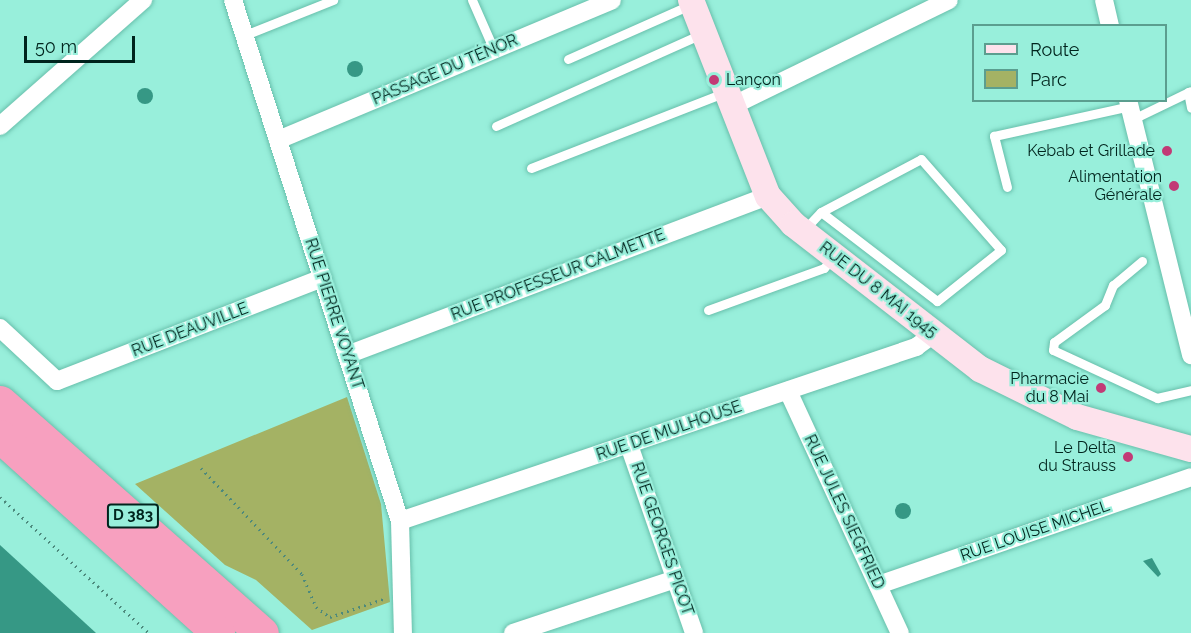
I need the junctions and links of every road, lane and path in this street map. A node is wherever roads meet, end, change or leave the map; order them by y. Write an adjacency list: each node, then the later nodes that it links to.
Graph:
1 (143, 0): 20 (street)
2 (233, 0): 11 (street, RUE PIERRE VOYANT)
3 (333, 0): 11 (lane)
4 (472, 0): 12 (lane)
5 (612, 0): 12 (street, PASSAGE DU TÉNOR)
6 (950, 0): 15 (street)
7 (1104, 0): 9 (street)
8 (692, 2): 10 (street, RUE DU 8 MAI 1945); 13 (lane)
9 (1110, 24)
10 (704, 33): 15 (street, RUE DU 8 MAI 1945); 21 (lane)
11 (245, 35): 22 (street, RUE PIERRE VOYANT)
12 (494, 50): 22 (street, PASSAGE DU TÉNOR)
13 (568, 59)
14 (1190, 92): 16 (lane); 18 (lane)
15 (731, 98): 23 (lane); 25 (street, RUE DU 8 MAI 1945)
16 (1167, 99)
17 (1155, 102): 19 (lane)
18 (1191, 108)
19 (1130, 109): 24 (lane); 34 (street)
20 (0, 126)
21 (496, 126)
22 (278, 140): 30 (street, RUE PIERRE VOYANT)
23 (531, 168)
24 (1007, 187)
25 (768, 196): 27 (street, RUE DU 8 MAI 1945); 35 (street, RUE PROFESSEUR CALMETTE)
26 (820, 212): 26 (lane); 27 (lane)
27 (803, 232): 28 (street, RUE DU 8 MAI 1945)
28 (834, 256): 31 (lane); 33 (street, RUE DU 8 MAI 1945)
29 (1143, 261): 36 (lane)
30 (323, 278): 32 (street, RUE DEAUVILLE); 35 (street, RUE PIERRE VOYANT)
31 (708, 310)
32 (0, 328)
33 (934, 334): 37 (street, RUE DE MULHOUSE); 41 (street, RUE DU 8 MAI 1945)
34 (1191, 354)
35 (347, 355): 45 (street, RUE PIERRE VOYANT)
36 (1191, 390)
37 (788, 391): 40 (street, RUE DE MULHOUSE); 47 (street, RUE JULES SIEGFRIED)
38 (0, 402): 52 (highway, D 383)
39 (0, 436): 51 (highway, D 383)
40 (629, 445): 45 (street, RUE DE MULHOUSE); 46 (street, RUE GEORGES PICOT)
41 (1191, 449)
42 (201, 468): 48 (path)
43 (1191, 477): 47 (street, RUE LOUISE MICHEL)
44 (0, 497): 50 (path)
45 (400, 521): 48 (street, RUE PIERRE VOYANT)
46 (675, 579): 49 (street); 55 (street, RUE GEORGES PICOT)
47 (878, 585): 56 (street, RUE JULES SIEGFRIED)
48 (402, 592): 53 (street, RUE PIERRE VOYANT)
49 (563, 626): 54 (street)
50 (149, 633)
51 (218, 633)
52 (262, 633)
53 (403, 633)
54 (513, 633)
55 (694, 633)
56 (900, 633)

